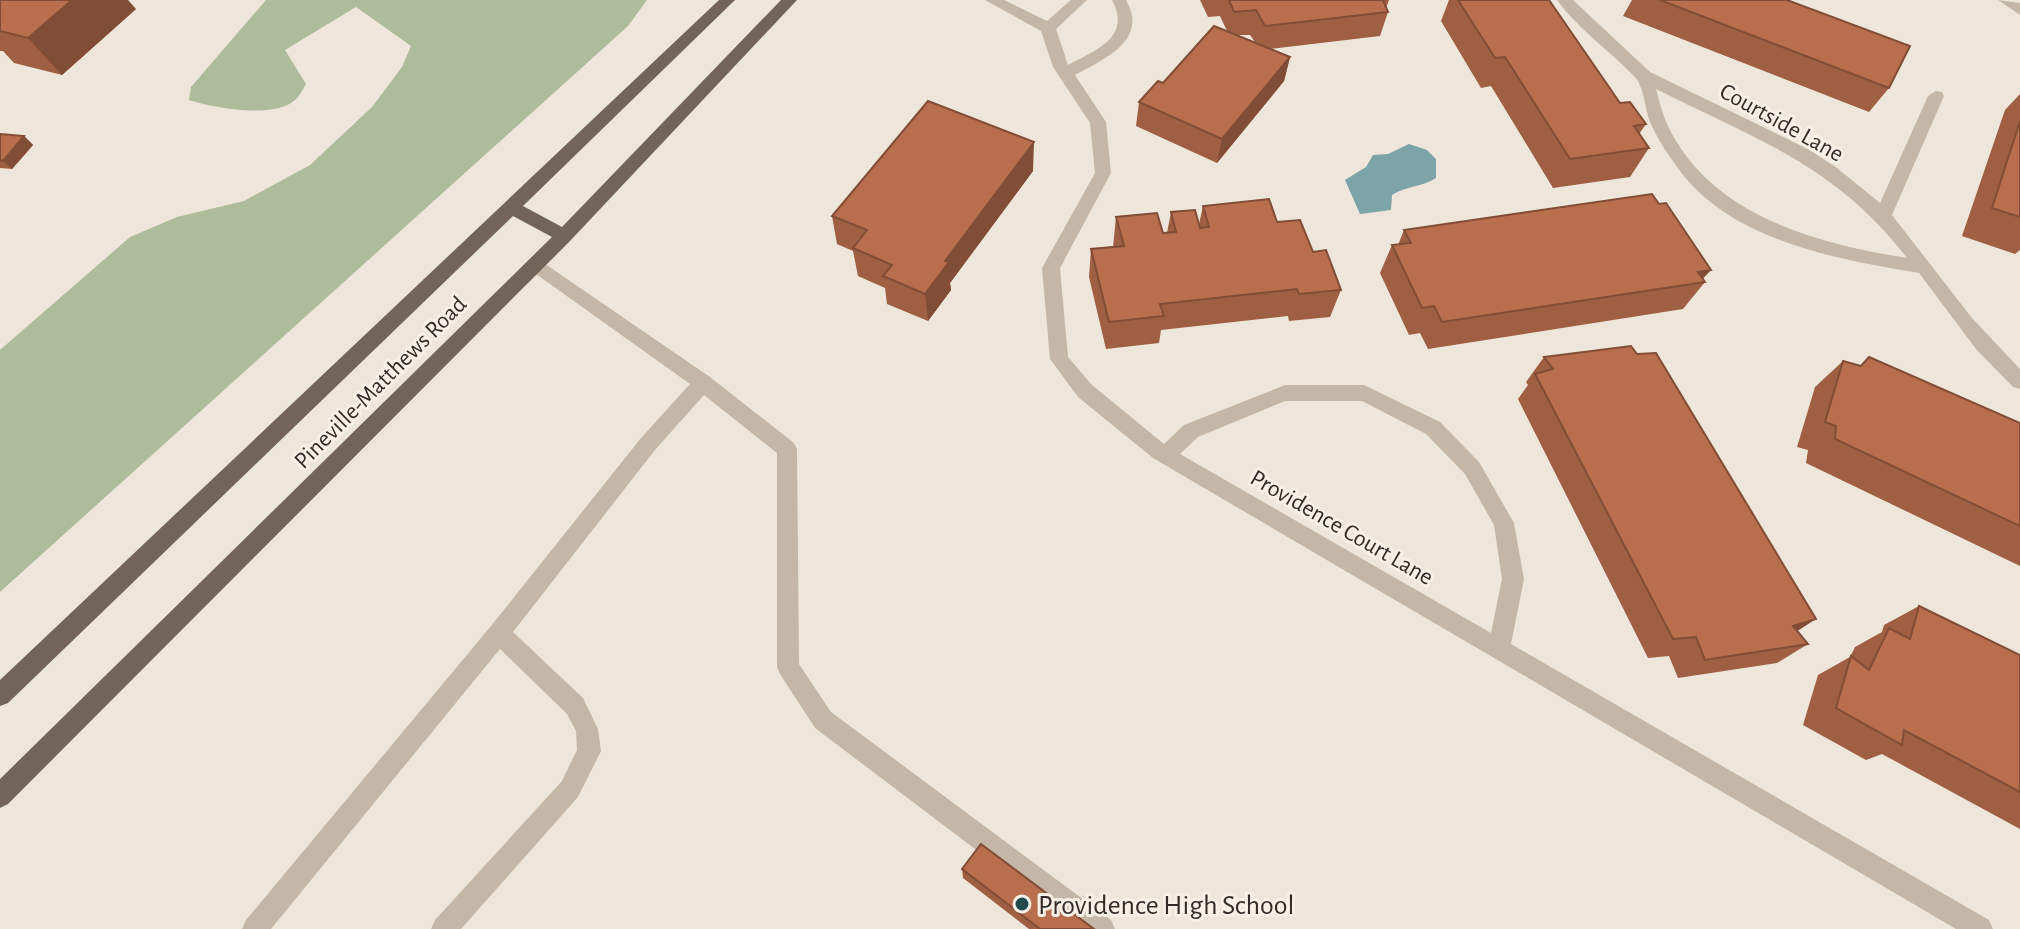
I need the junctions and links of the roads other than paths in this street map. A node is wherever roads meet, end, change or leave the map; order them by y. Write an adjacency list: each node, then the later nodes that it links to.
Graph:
1 (728, 0): 13 (main road, Pineville-Matthews Road)
2 (790, 0): 15 (main road, Pineville-Matthews Road)
3 (992, 0): 9 (street)
4 (1080, 0): 9 (street)
5 (1119, 0): 10 (street)
6 (1564, 0): 11 (street, Courtside Lane)
7 (2005, 0): 8 (street)
8 (2020, 10)
9 (1048, 28): 10 (street, Providence Court Lane)
10 (1065, 74): 20 (street, Providence Court Lane)
11 (1644, 76): 14 (street, Courtside Lane); 17 (street)
12 (1936, 96): 14 (street)
13 (511, 207): 15 (main road); 23 (main road, Pineville-Matthews Road)
14 (1883, 216): 17 (street, Courtside Lane)
15 (564, 236): 16 (main road, Pineville-Matthews Road)
16 (535, 264): 19 (street); 24 (main road, Pineville-Matthews Road)
17 (1923, 267): 18 (street, Courtside Lane)
18 (2020, 381)
19 (703, 383): 21 (street); 27 (street)
20 (1166, 455): 22 (street, Providence Court Lane); 22 (street)
21 (499, 633): 25 (street); 26 (street)
22 (1499, 648): 28 (street, Providence Court Lane)
23 (0, 695)
24 (0, 796)
25 (255, 929)
26 (444, 929)
27 (1102, 929)
28 (1980, 929)

